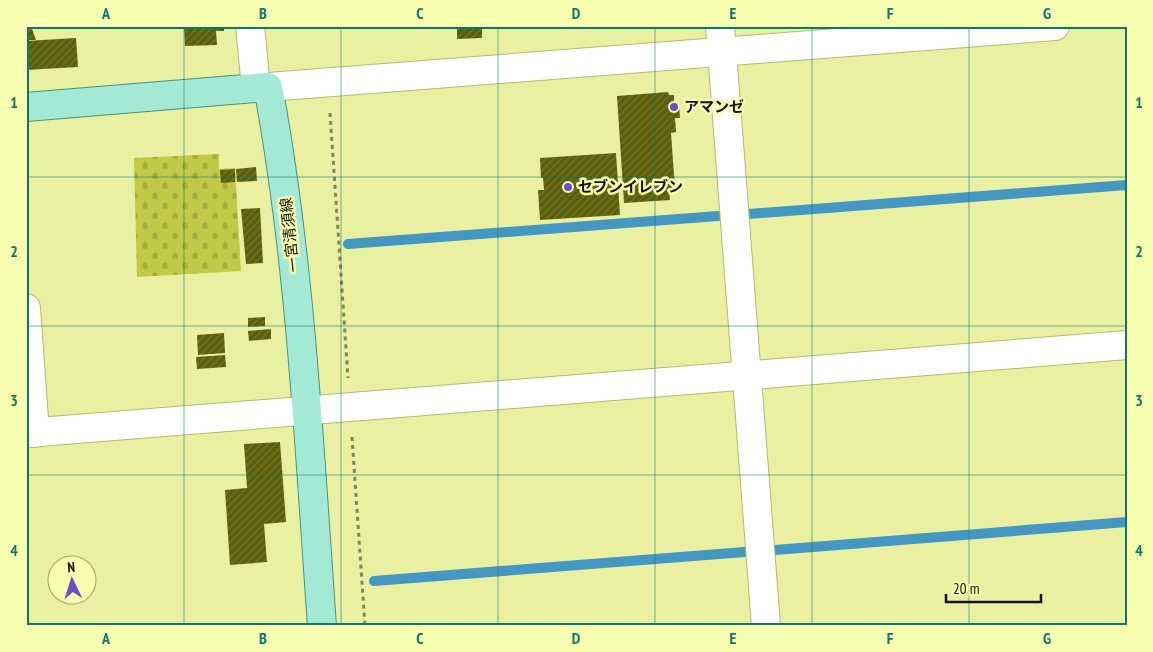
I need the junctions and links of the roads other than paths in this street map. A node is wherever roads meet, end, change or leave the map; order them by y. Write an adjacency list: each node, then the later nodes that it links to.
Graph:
1 (250, 26): 5 (street)
2 (1055, 26): 3 (street)
3 (961, 30): 4 (street)
4 (721, 39): 5 (street); 9 (street)
5 (262, 88): 6 (main road); 10 (main road, 一宮清須線)
6 (26, 107)
7 (26, 308): 11 (street)
8 (1127, 346): 9 (street)
9 (747, 375): 10 (street); 13 (street)
10 (306, 410): 11 (street); 12 (main road, 一宮清須線)
11 (31, 433)
12 (322, 626)
13 (766, 626)

